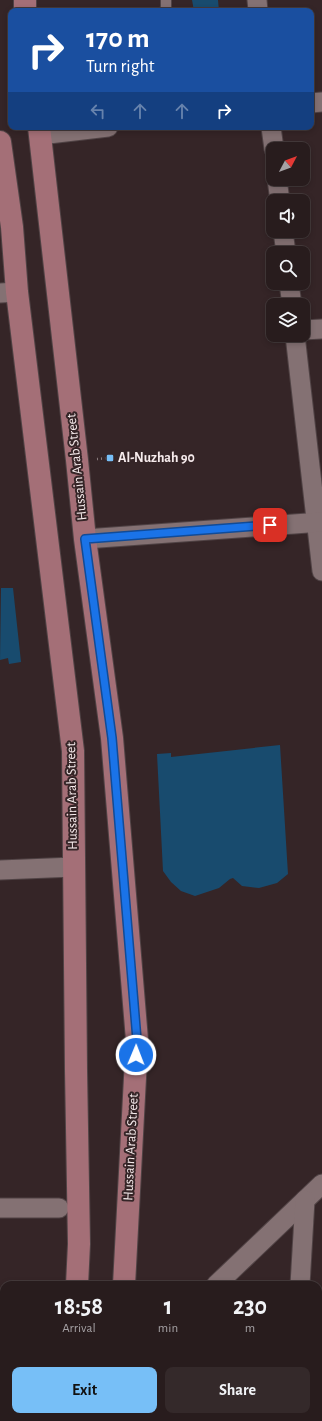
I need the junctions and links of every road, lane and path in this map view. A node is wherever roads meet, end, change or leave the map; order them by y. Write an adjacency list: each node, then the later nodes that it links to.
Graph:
1 (57, 130): 3 (street)
2 (272, 130): 5 (street)
3 (40, 131): 11 (main road, Hussain Arab Street)
4 (0, 142): 6 (main road, Hussain Arab Street)
5 (273, 142)
6 (8, 292): 13 (main road, Hussain Arab Street)
7 (322, 329): 8 (street)
8 (310, 330)
9 (296, 342): 10 (street)
10 (319, 522): 11 (street); 12 (street)
11 (85, 539): 20 (main road, Hussain Arab Street)
12 (322, 571)
13 (74, 867): 14 (street); 19 (main road, Hussain Arab Street)
14 (0, 870)
15 (322, 1184): 16 (street)
16 (305, 1200): 21 (street); 22 (street)
17 (0, 1208): 18 (street)
18 (59, 1208)
19 (77, 1281)
20 (124, 1281)
21 (220, 1281)
22 (300, 1281)

